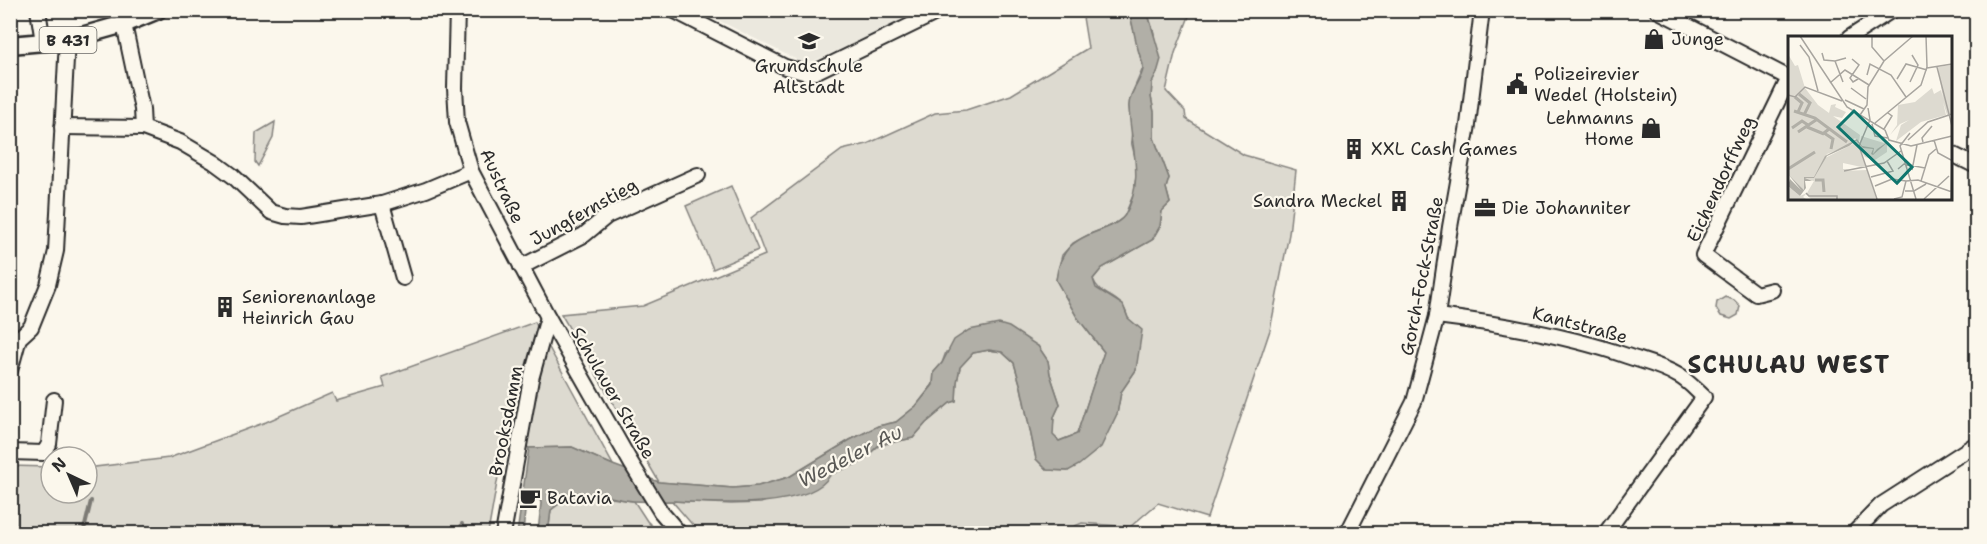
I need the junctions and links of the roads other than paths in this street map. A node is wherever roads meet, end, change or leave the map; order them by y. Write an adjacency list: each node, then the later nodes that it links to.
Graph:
1 (38, 10): 12 (street)
2 (158, 10): 9 (main road, B 431)
3 (457, 10): 20 (street, Austraße)
4 (673, 10): 5 (street)
5 (942, 10)
6 (1482, 10): 26 (street, Gorch-Fock-Straße)
7 (1656, 10): 14 (street)
8 (1892, 10): 10 (street)
9 (124, 24): 11 (main road, B 431); 17 (street)
10 (1852, 36)
11 (67, 40): 12 (main road, B 431); 16 (street)
12 (43, 42): 13 (main road, B 431)
13 (10, 45)
14 (1788, 77)
15 (1788, 80): 25 (street, Eichendorffweg)
16 (62, 127): 17 (street); 28 (street)
17 (143, 128): 22 (street)
18 (1951, 153): 19 (street)
19 (1977, 166)
20 (471, 171): 22 (street); 23 (street, Austraße)
21 (698, 175): 23 (street, Jungfernstieg)
22 (382, 204): 24 (street)
23 (521, 267): 27 (street, Schulauer Straße)
24 (403, 278)
25 (1772, 290)
26 (1437, 316): 34 (street, Gorch-Fock-Straße); 35 (street, Kantstraße)
27 (548, 317): 32 (street, Brooksdamm); 33 (street, Schulauer Straße)
28 (10, 371)
29 (54, 400): 31 (street)
30 (1977, 444): 36 (street)
31 (10, 452)
32 (503, 534)
33 (680, 534)
34 (1347, 534)
35 (1605, 534)
36 (1853, 534)

